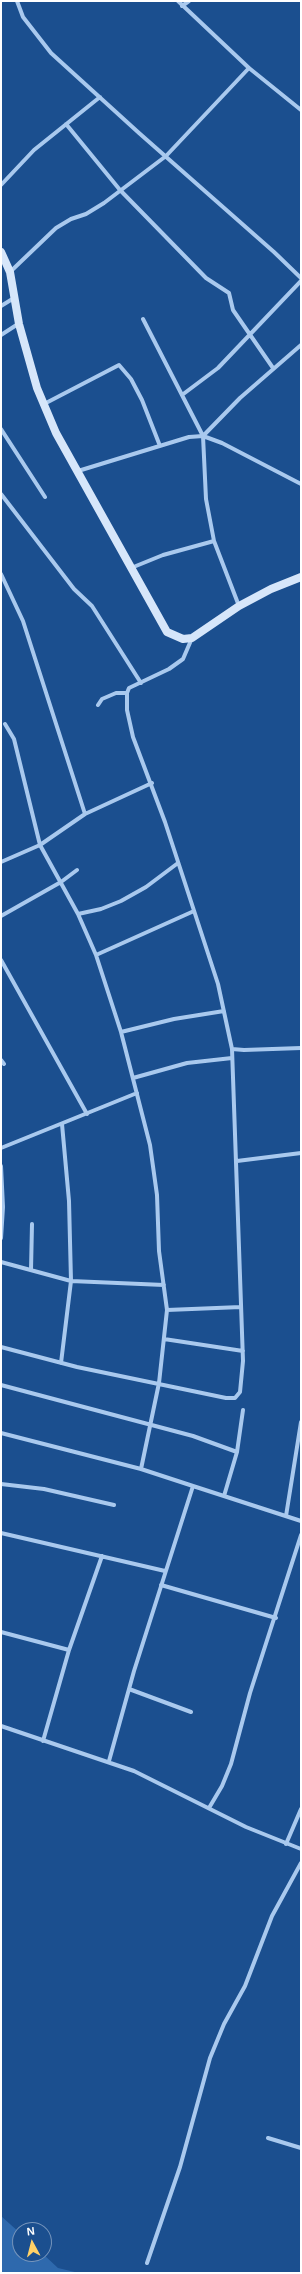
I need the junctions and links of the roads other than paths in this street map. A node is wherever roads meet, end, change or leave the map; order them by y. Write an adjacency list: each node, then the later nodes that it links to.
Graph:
1 (17, 1): 6 (street)
2 (178, 1): 4 (street)
3 (188, 1): 4 (street)
4 (182, 6): 5 (street)
5 (249, 68): 7 (street); 9 (street)
6 (100, 97): 8 (street); 9 (street)
7 (301, 110)
8 (66, 124): 10 (street); 11 (street)
9 (166, 156): 11 (street); 14 (street)
10 (1, 185)
11 (120, 190): 13 (street); 21 (street)
12 (1, 252): 13 (street)
13 (10, 272): 16 (street)
14 (301, 278)
15 (301, 281): 21 (street)
16 (15, 297): 17 (street); 19 (street)
17 (1, 306)
18 (143, 319): 24 (street)
19 (19, 324): 20 (street); 25 (street)
20 (1, 335)
21 (250, 335): 23 (street); 24 (street)
22 (301, 345): 23 (street)
23 (273, 368): 27 (street)
24 (182, 395): 27 (street)
25 (44, 404): 28 (street); 29 (street)
26 (1, 429): 32 (street)
27 (203, 436): 28 (street); 30 (street); 33 (street)
28 (160, 446): 29 (street)
29 (78, 471): 34 (street)
30 (301, 484)
31 (1, 494): 39 (street)
32 (45, 497)
33 (214, 541): 34 (street); 37 (street)
34 (131, 569): 38 (street)
35 (1, 574): 44 (street)
36 (301, 577): 37 (street)
37 (240, 606): 38 (street)
38 (192, 638): 39 (street)
39 (141, 682): 40 (street)
40 (127, 693): 41 (street); 43 (street)
41 (98, 704)
42 (5, 724): 45 (street)
43 (152, 783): 44 (street); 47 (street)
44 (85, 814): 45 (street)
45 (40, 846): 46 (street); 49 (street)
46 (1, 862)
47 (178, 863): 50 (street); 51 (street)
48 (77, 870): 49 (street)
49 (60, 882): 51 (street); 52 (street)
50 (194, 911): 53 (street); 55 (street)
51 (78, 914): 53 (street)
52 (1, 916)
53 (96, 956): 56 (street)
54 (1, 960): 64 (street)
55 (224, 1011): 56 (street); 58 (street)
56 (121, 1032): 62 (street)
57 (301, 1048): 58 (street)
58 (232, 1049): 59 (street)
59 (232, 1058): 62 (street); 68 (street)
60 (1, 1060): 61 (street)
61 (1, 1065)
62 (133, 1078): 63 (street)
63 (137, 1093): 64 (street); 75 (street)
64 (87, 1114): 65 (street)
65 (62, 1124): 66 (street); 74 (street)
66 (1, 1148)
67 (301, 1153): 68 (street)
68 (237, 1160): 76 (street)
69 (1, 1166): 71 (street)
70 (32, 1224): 73 (street)
71 (1, 1238)
72 (1, 1262): 73 (street)
73 (31, 1270): 74 (street)
74 (70, 1281): 75 (street); 81 (street)
75 (164, 1285): 77 (street)
76 (241, 1307): 77 (street); 80 (street)
77 (167, 1310): 78 (street)
78 (164, 1339): 80 (street); 82 (street)
79 (1, 1346): 81 (street)
80 (243, 1352): 82 (street)
81 (61, 1363): 82 (street)
82 (158, 1383): 86 (street)
83 (1, 1385): 86 (street)
84 (243, 1410): 88 (street)
85 (301, 1422): 94 (street)
86 (150, 1426): 88 (street); 89 (street)
87 (1, 1433): 89 (street)
88 (237, 1452): 92 (street)
89 (142, 1469): 91 (street)
90 (1, 1484): 93 (street)
91 (192, 1486): 92 (street); 99 (street)
92 (224, 1496): 94 (street)
93 (114, 1505)
94 (286, 1516): 95 (street)
95 (301, 1521)
96 (1, 1533): 98 (street)
97 (301, 1535): 101 (street)
98 (102, 1556): 99 (street); 103 (street)
99 (165, 1571): 100 (street)
100 (161, 1585): 101 (street); 104 (street)
101 (276, 1618): 109 (street)
102 (1, 1632): 103 (street)
103 (69, 1650): 107 (street)
104 (129, 1689): 105 (street); 108 (street)
105 (191, 1712)
106 (1, 1726): 107 (street)
107 (43, 1741): 108 (street)
108 (109, 1761): 109 (street)
109 (209, 1808): 111 (street)
110 (301, 1810): 111 (street)
111 (286, 1844): 112 (street)
112 (301, 1849)
113 (301, 1863): 116 (street)
114 (268, 2138): 115 (street)
115 (301, 2148)
116 (147, 2263)

